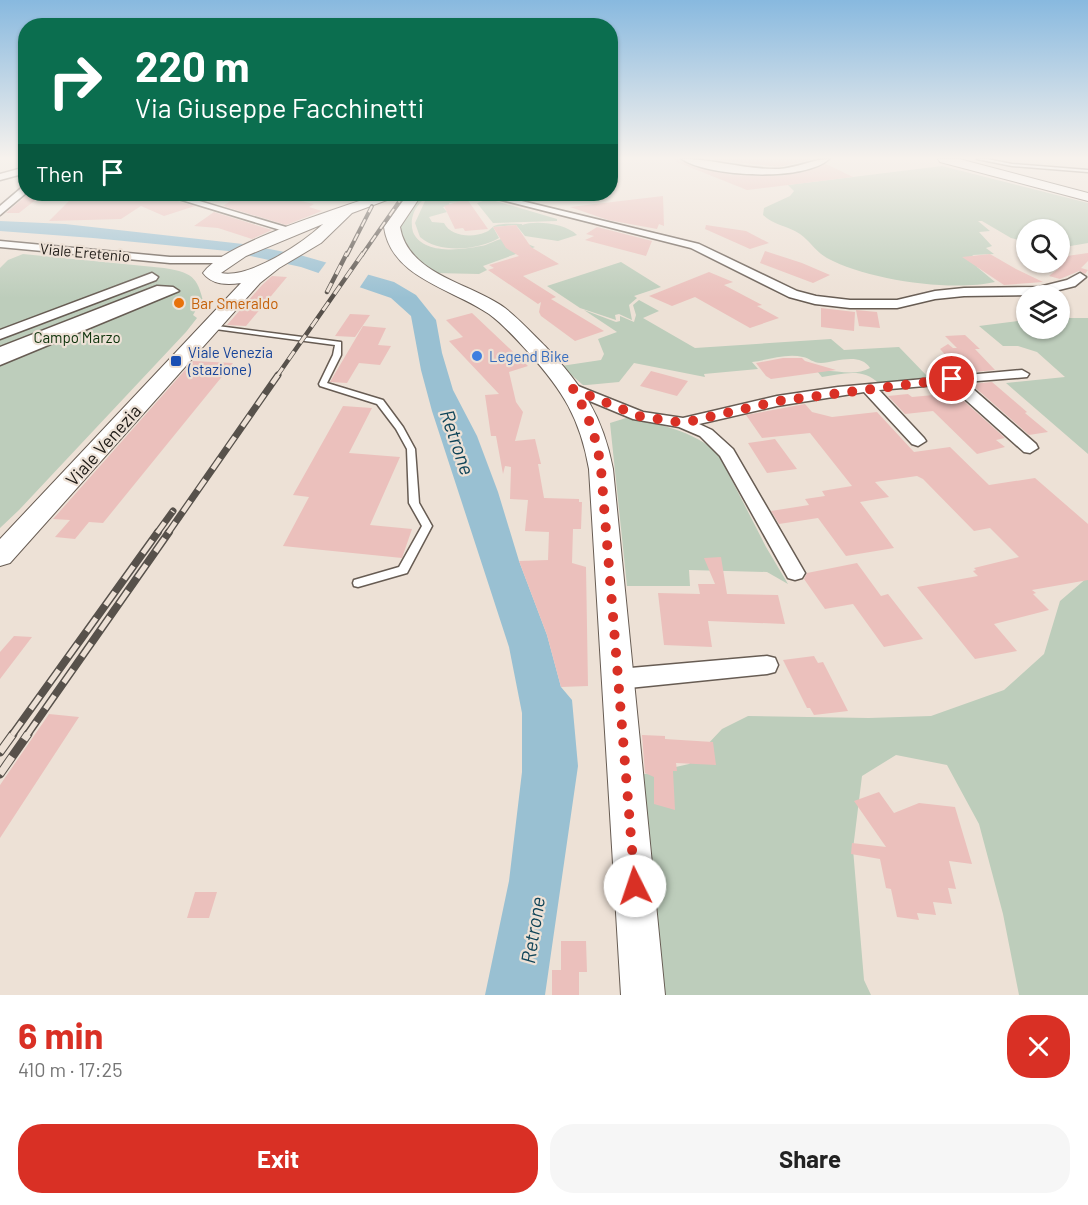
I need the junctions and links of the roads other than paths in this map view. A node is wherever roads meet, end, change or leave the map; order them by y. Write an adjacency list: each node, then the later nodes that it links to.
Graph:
1 (206, 205): 6 (street)
2 (361, 205): 5 (main road)
3 (397, 205): 23 (main road)
4 (531, 205): 14 (street)
5 (345, 210): 6 (main road); 7 (main road, Viale Venezia)
6 (291, 230): 8 (main road)
7 (312, 241): 8 (main road); 12 (main road, Viale Venezia)
8 (268, 242): 10 (main road)
9 (0, 244): 11 (street, Viale Eretenio)
10 (229, 258): 11 (street, Viale Eretenio); 13 (main road)
11 (170, 260): 13 (street, Viale Eretenio)
12 (268, 268): 13 (main road); 15 (main road, Viale Venezia)
13 (212, 276): 15 (main road, Viale Venezia)
14 (1080, 277)
15 (207, 330): 27 (main road, Viale Venezia); 29 (lane)
16 (0, 336): 17 (street)
17 (0, 345)
18 (0, 352): 19 (street)
19 (0, 361)
20 (1022, 374): 21 (street)
21 (952, 379): 22 (street); 26 (street)
22 (868, 388): 24 (street); 25 (street)
23 (573, 389): 24 (street); 31 (main road)
24 (683, 423): 28 (street)
25 (918, 441)
26 (1030, 448)
27 (0, 556)
28 (795, 573)
29 (358, 583)
30 (766, 665): 31 (street)
31 (619, 679): 32 (main road)
32 (643, 995)

